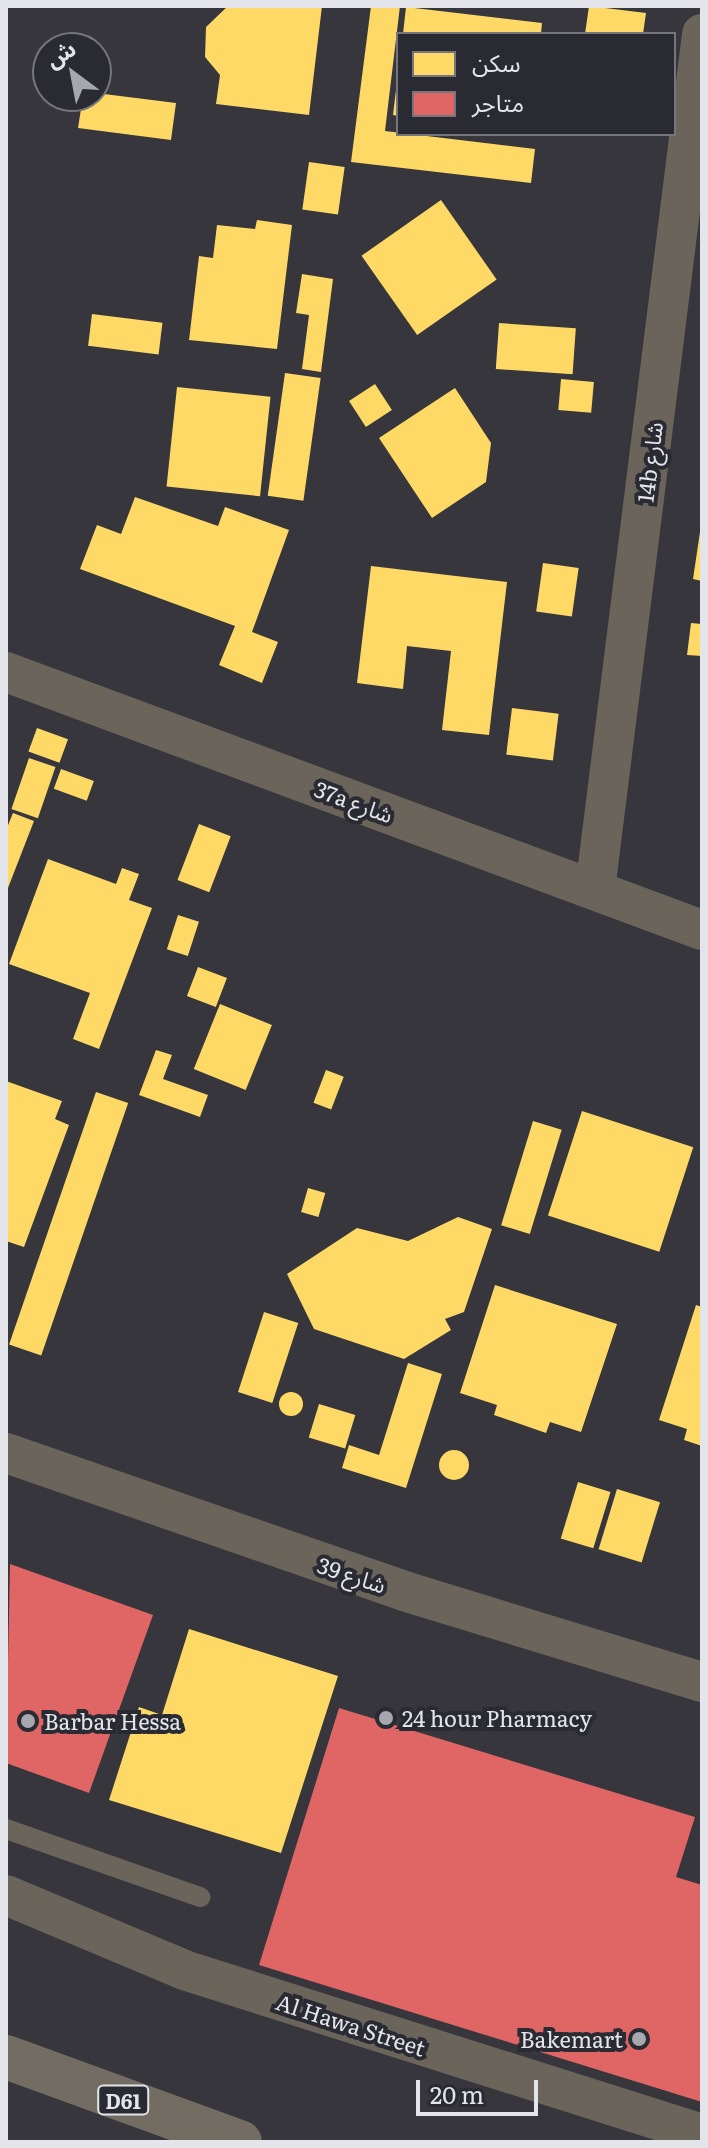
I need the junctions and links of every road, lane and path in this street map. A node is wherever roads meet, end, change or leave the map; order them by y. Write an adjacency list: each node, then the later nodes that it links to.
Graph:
1 (702, 34): 3 (street, 14b شارع)
2 (6, 672): 3 (street, 37a شارع)
3 (595, 890): 4 (street, 37a شارع)
4 (702, 930)
5 (6, 1453): 6 (street, شارع 39)
6 (702, 1682)
7 (6, 1829): 9 (lane)
8 (6, 1895): 11 (street, Al Hawa Street)
9 (200, 1897)
10 (6, 2057): 12 (main road, D61)
11 (702, 2134)
12 (240, 2142)

